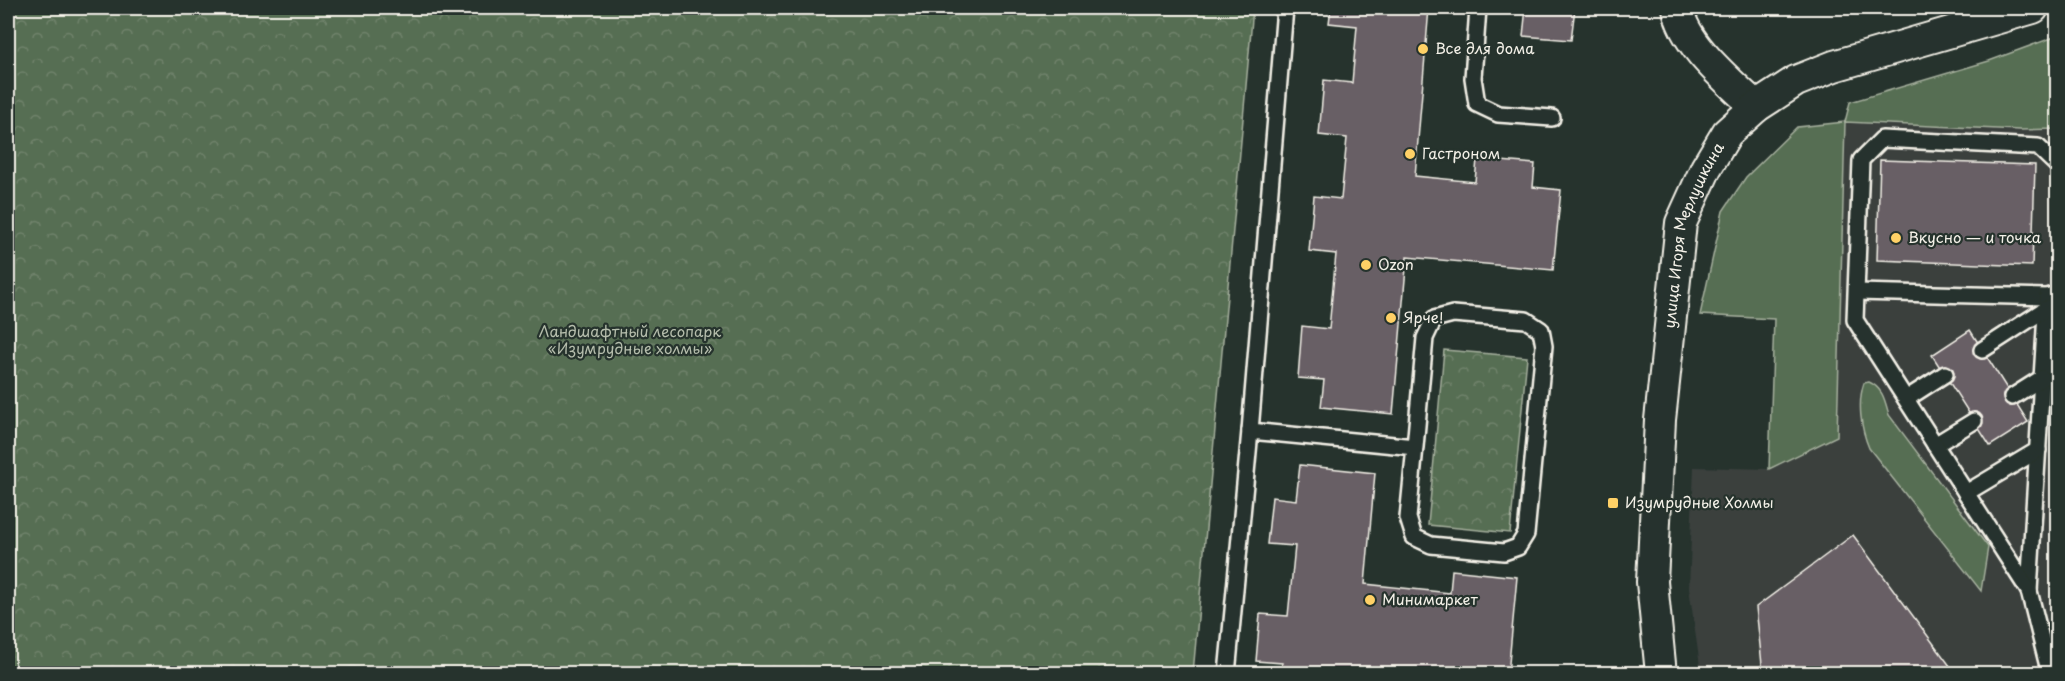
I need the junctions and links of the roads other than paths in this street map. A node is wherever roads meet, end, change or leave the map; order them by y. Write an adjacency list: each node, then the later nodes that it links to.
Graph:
1 (1285, 8): 16 (lane)
2 (1478, 8): 6 (lane)
3 (1678, 8): 5 (street)
4 (2033, 8): 5 (street, улица Игоря Мерлушкина)
5 (1756, 107): 23 (street, улица Игоря Мерлушкина)
6 (1552, 118)
7 (2058, 166): 8 (lane)
8 (1857, 292): 9 (lane); 14 (lane)
9 (2050, 299): 10 (lane); 12 (lane)
10 (1982, 350)
11 (1945, 374): 14 (lane)
12 (2042, 378): 13 (lane); 19 (lane)
13 (2012, 397)
14 (1906, 399): 17 (lane)
15 (1974, 421): 17 (lane)
16 (1250, 431): 18 (lane); 22 (lane)
17 (1935, 445): 20 (lane)
18 (1415, 447): 18 (lane)
19 (2038, 450): 20 (lane); 21 (lane)
20 (1966, 492): 21 (lane)
21 (2029, 591): 24 (lane)
22 (1227, 674)
23 (1661, 674)
24 (2050, 674)

